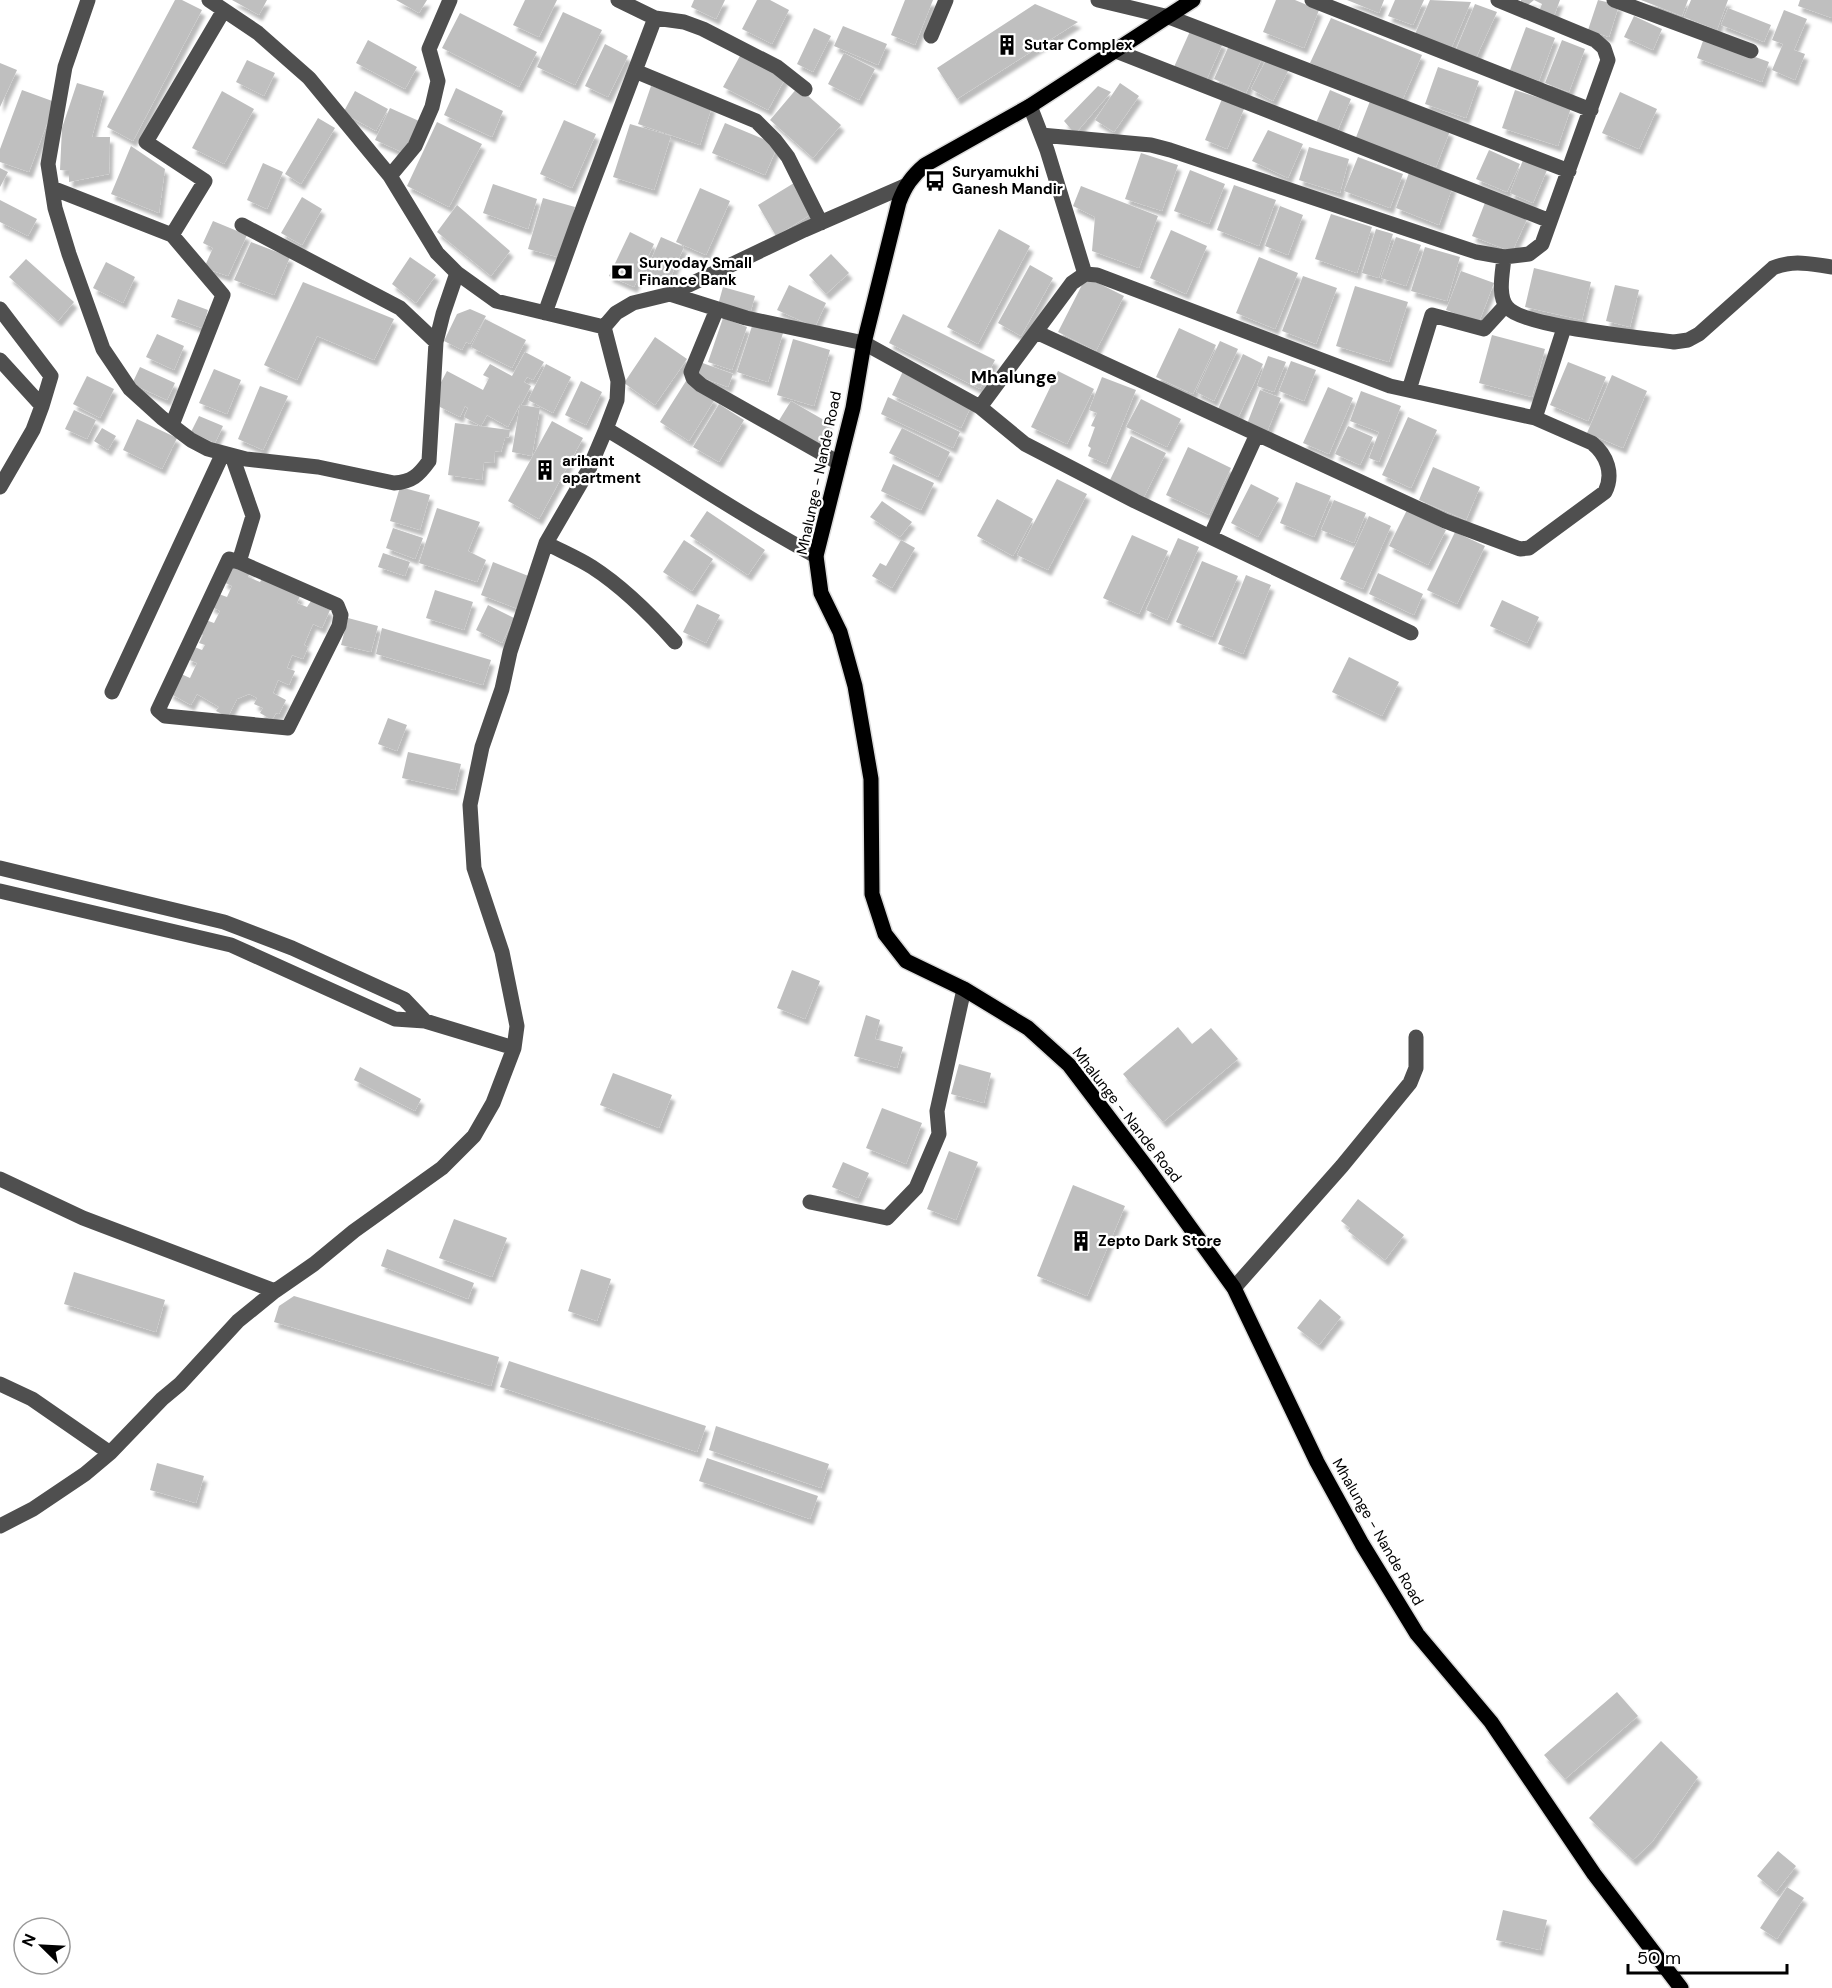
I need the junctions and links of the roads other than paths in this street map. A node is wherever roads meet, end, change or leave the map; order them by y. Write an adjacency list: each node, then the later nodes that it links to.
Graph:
1 (88, 0): 25 (street)
2 (209, 0): 11 (street)
3 (450, 0): 23 (street)
4 (618, 0): 13 (street)
5 (946, 0): 14 (street)
6 (1098, 0): 12 (street)
7 (1193, 0): 12 (main road)
8 (1312, 0): 20 (street)
9 (1498, 0): 20 (street)
10 (1614, 0): 16 (street)
11 (224, 10): 23 (street); 29 (street)
12 (1169, 17): 15 (main road); 22 (street)
13 (655, 18): 17 (street); 18 (street)
14 (931, 36)
15 (1116, 51): 19 (main road); 26 (street)
16 (1751, 51)
17 (635, 71): 27 (street); 38 (street)
18 (805, 89)
19 (1030, 106): 21 (street); 24 (main road)
20 (1591, 110): 22 (street)
21 (1041, 135): 30 (street); 33 (street)
22 (1569, 171): 26 (street)
23 (390, 176): 32 (street)
24 (905, 186): 27 (street); 43 (main road, Mhalunge - Nande Road)
25 (52, 188): 29 (street); 49 (street)
26 (1550, 221): 30 (street)
27 (820, 223): 34 (street)
28 (242, 225): 42 (street)
29 (172, 235): 49 (street)
30 (1504, 257): 35 (street)
31 (1832, 267): 40 (street)
32 (457, 273): 38 (street); 42 (street)
33 (1085, 274): 41 (street); 45 (street)
34 (670, 294): 37 (street); 39 (street)
35 (1505, 306): 40 (street); 45 (street)
36 (0, 309): 46 (street)
37 (717, 309): 43 (street); 53 (street)
38 (545, 313): 39 (street)
39 (604, 327): 50 (street)
40 (1564, 328): 48 (street)
41 (1036, 332): 47 (street); 51 (street)
42 (436, 342): 52 (street)
43 (864, 343): 47 (street); 53 (main road, Mhalunge - Nande Road)
44 (0, 360): 46 (street)
45 (1409, 390): 48 (street)
46 (42, 406): 54 (street)
47 (980, 408): 55 (street)
48 (1535, 417): 51 (street)
49 (172, 425): 52 (street)
50 (606, 429): 56 (street); 57 (street)
51 (1257, 434): 55 (street)
52 (228, 454): 58 (street); 61 (street)
53 (839, 464): 57 (main road, Mhalunge - Nande Road)
54 (0, 487)
55 (1210, 537): 59 (street)
56 (546, 543): 60 (street); 67 (street)
57 (816, 556): 64 (main road, Mhalunge - Nande Road)
58 (239, 562): 58 (street)
59 (1411, 633)
60 (675, 642)
61 (112, 692)
62 (0, 868): 65 (street)
63 (0, 891): 65 (street)
64 (964, 989): 69 (street); 70 (main road, Mhalunge - Nande Road)
65 (425, 1021): 67 (street)
66 (1416, 1037): 70 (street)
67 (514, 1048): 71 (street)
68 (0, 1179): 71 (street)
69 (810, 1202)
70 (1234, 1288): 75 (main road, Mhalunge - Nande Road)
71 (275, 1291): 73 (street)
72 (0, 1384): 73 (street)
73 (110, 1453): 74 (street)
74 (0, 1526)
75 (1681, 1988)

